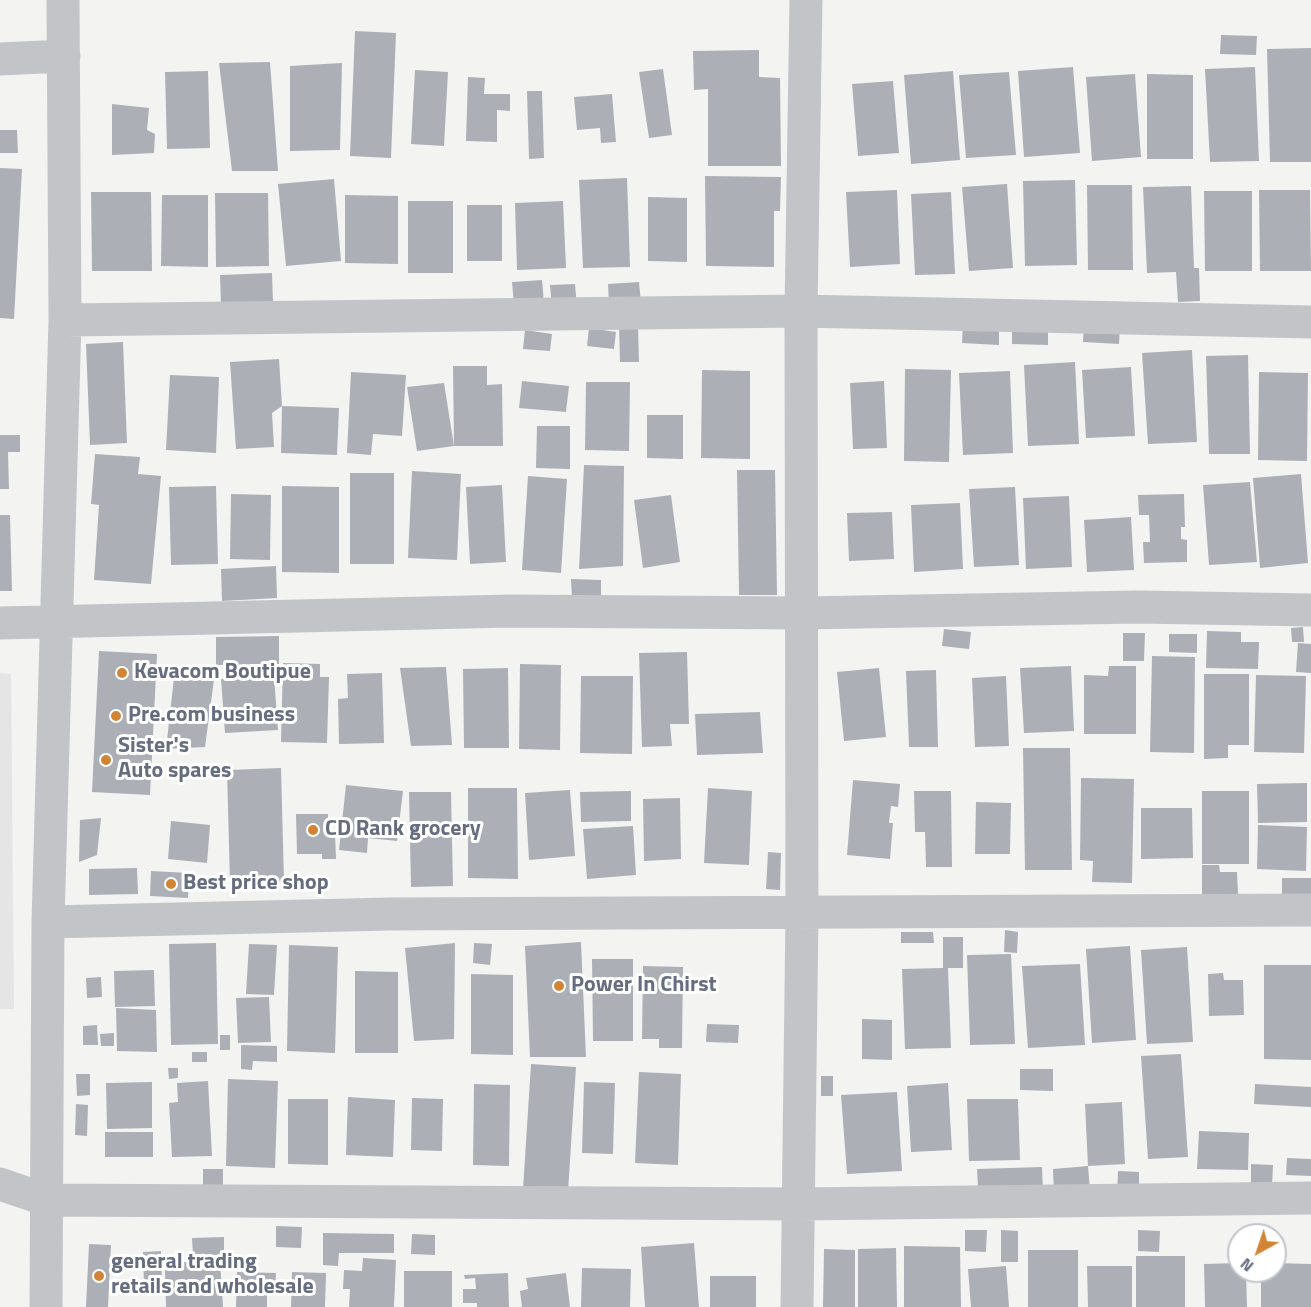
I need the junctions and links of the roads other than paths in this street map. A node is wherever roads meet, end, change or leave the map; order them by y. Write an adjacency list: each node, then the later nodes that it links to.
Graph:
1 (63, 0): 3 (street)
2 (806, 0): 5 (street)
3 (64, 56): 4 (street); 6 (street)
4 (0, 59)
5 (801, 311): 6 (street); 7 (street); 9 (street)
6 (65, 320): 11 (street)
7 (1311, 322)
8 (1311, 610): 9 (street)
9 (802, 613): 11 (street); 13 (street)
10 (0, 623): 11 (street)
11 (57, 624): 14 (street)
12 (1311, 909): 13 (street)
13 (802, 912): 14 (street); 18 (street)
14 (48, 922): 17 (street)
15 (0, 1184): 17 (street)
16 (1311, 1198): 18 (street)
17 (47, 1200): 18 (street); 19 (street)
18 (799, 1204): 20 (street)
19 (46, 1307)
20 (797, 1307)

